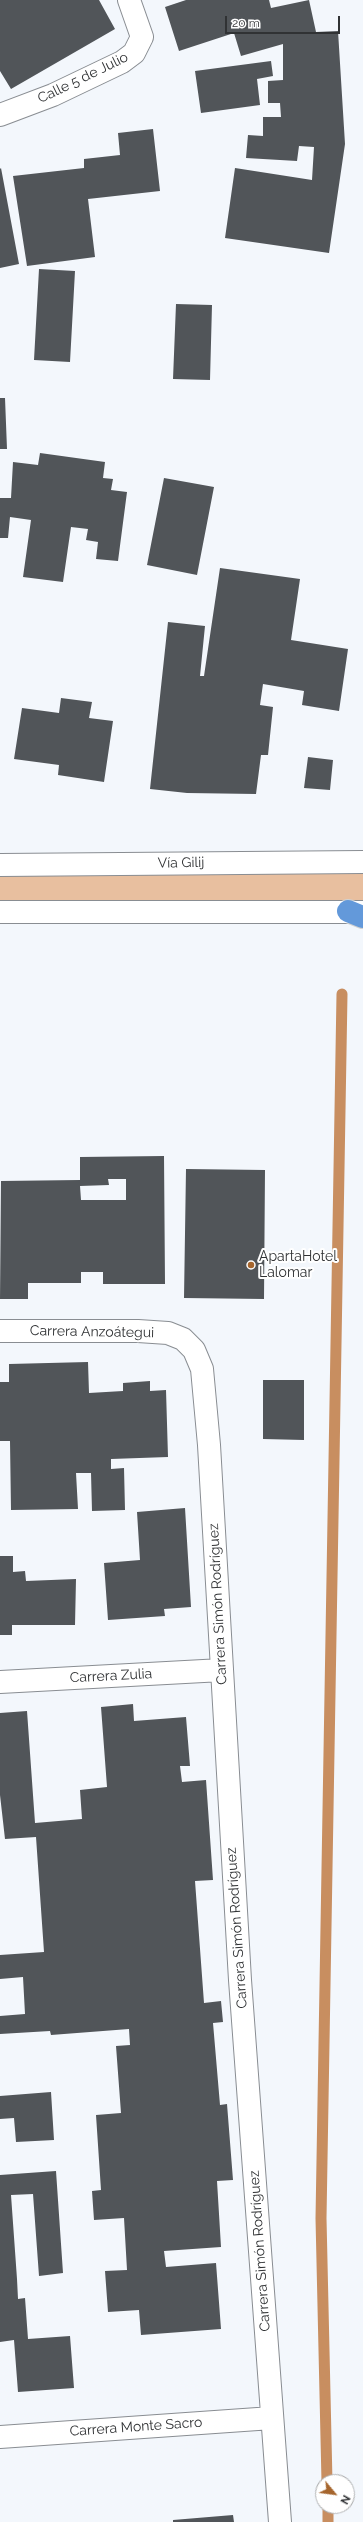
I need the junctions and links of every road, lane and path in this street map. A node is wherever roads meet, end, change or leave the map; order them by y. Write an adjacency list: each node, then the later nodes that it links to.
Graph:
1 (129, 0): 2 (street, Calle 5 de Julio)
2 (0, 115)
3 (363, 862): 4 (street, Vía Gilij)
4 (0, 865)
5 (0, 912): 6 (street)
6 (358, 913)
7 (0, 1331): 8 (street, Carrera Anzoátegui)
8 (183, 1339): 9 (street, Carrera Simón Rodríguez)
9 (222, 1670): 10 (street, Carrera Zulia); 11 (street, Carrera Simón Rodríguez)
10 (0, 1682)
11 (272, 2418): 12 (street, Carrera Monte Sacro); 13 (street, Carrera Simón Rodríguez)
12 (0, 2437)
13 (280, 2522)

